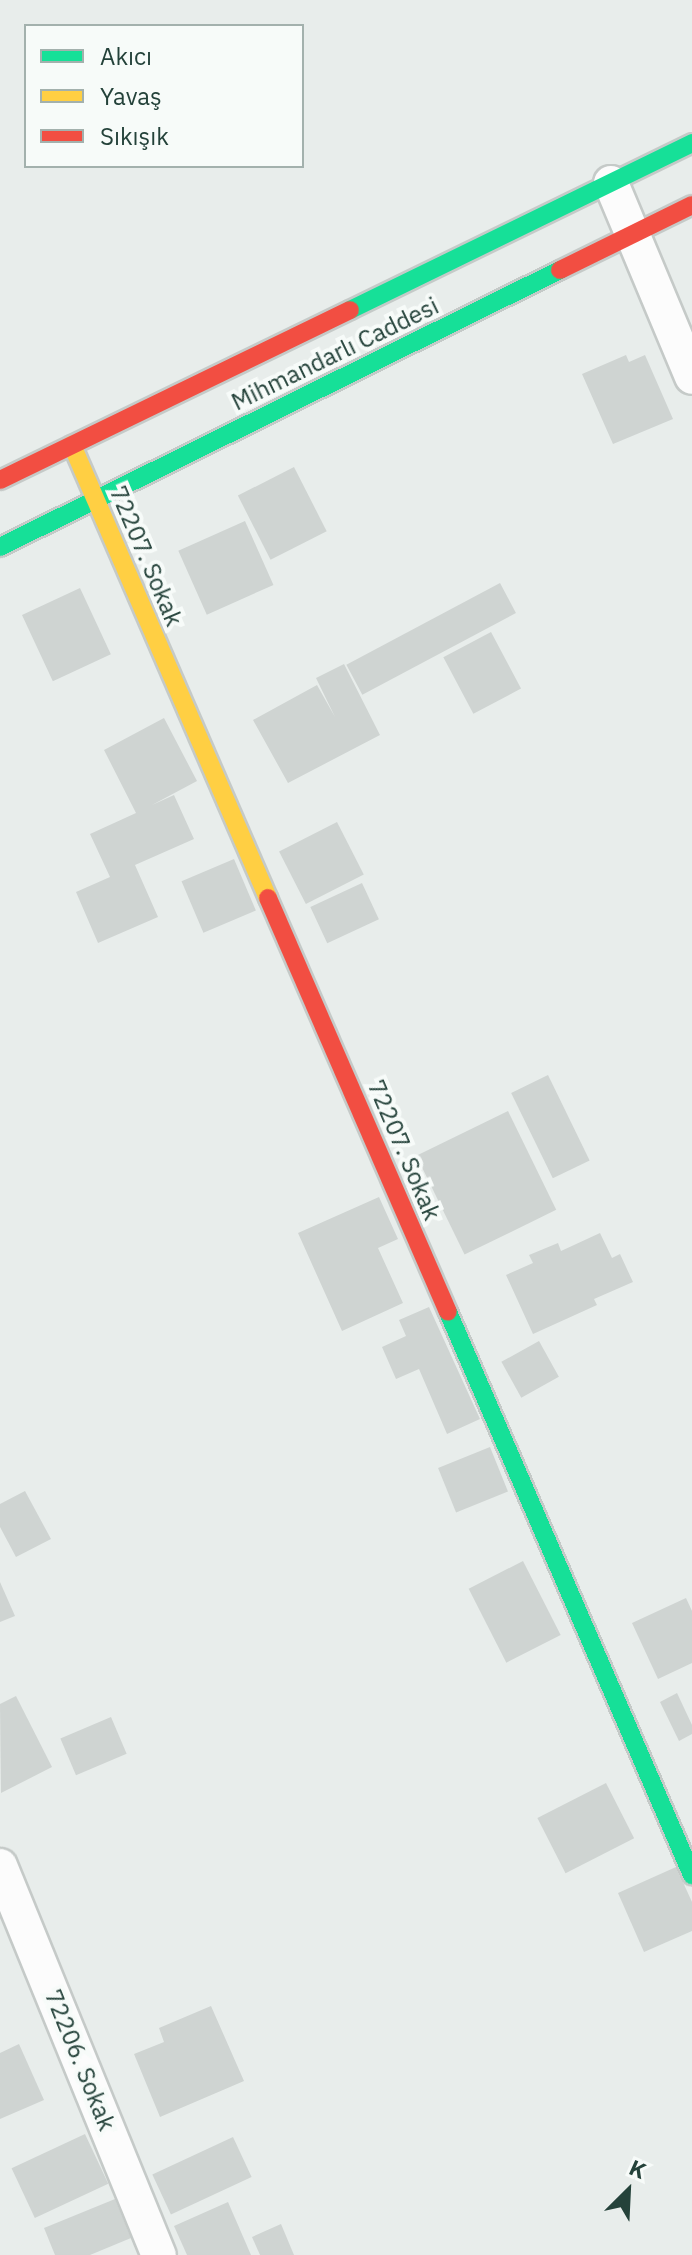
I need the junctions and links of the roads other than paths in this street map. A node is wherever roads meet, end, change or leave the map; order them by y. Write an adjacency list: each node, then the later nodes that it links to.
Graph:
1 (692, 143): 2 (street, Mihmandarlı Caddesi)
2 (611, 183): 4 (street); 6 (street, Mihmandarlı Caddesi)
3 (692, 205): 4 (street, Mihmandarlı Caddesi)
4 (631, 234): 5 (street); 8 (street, Mihmandarlı Caddesi)
5 (692, 377)
6 (72, 445): 7 (street, Mihmandarlı Caddesi); 8 (street, 72207. Sokak)
7 (0, 480)
8 (96, 500): 9 (street, Mihmandarlı Caddesi); 11 (street, 72207. Sokak)
9 (0, 547)
10 (0, 1866): 12 (street, 72206. Sokak)
11 (692, 1875)
12 (159, 2255)

